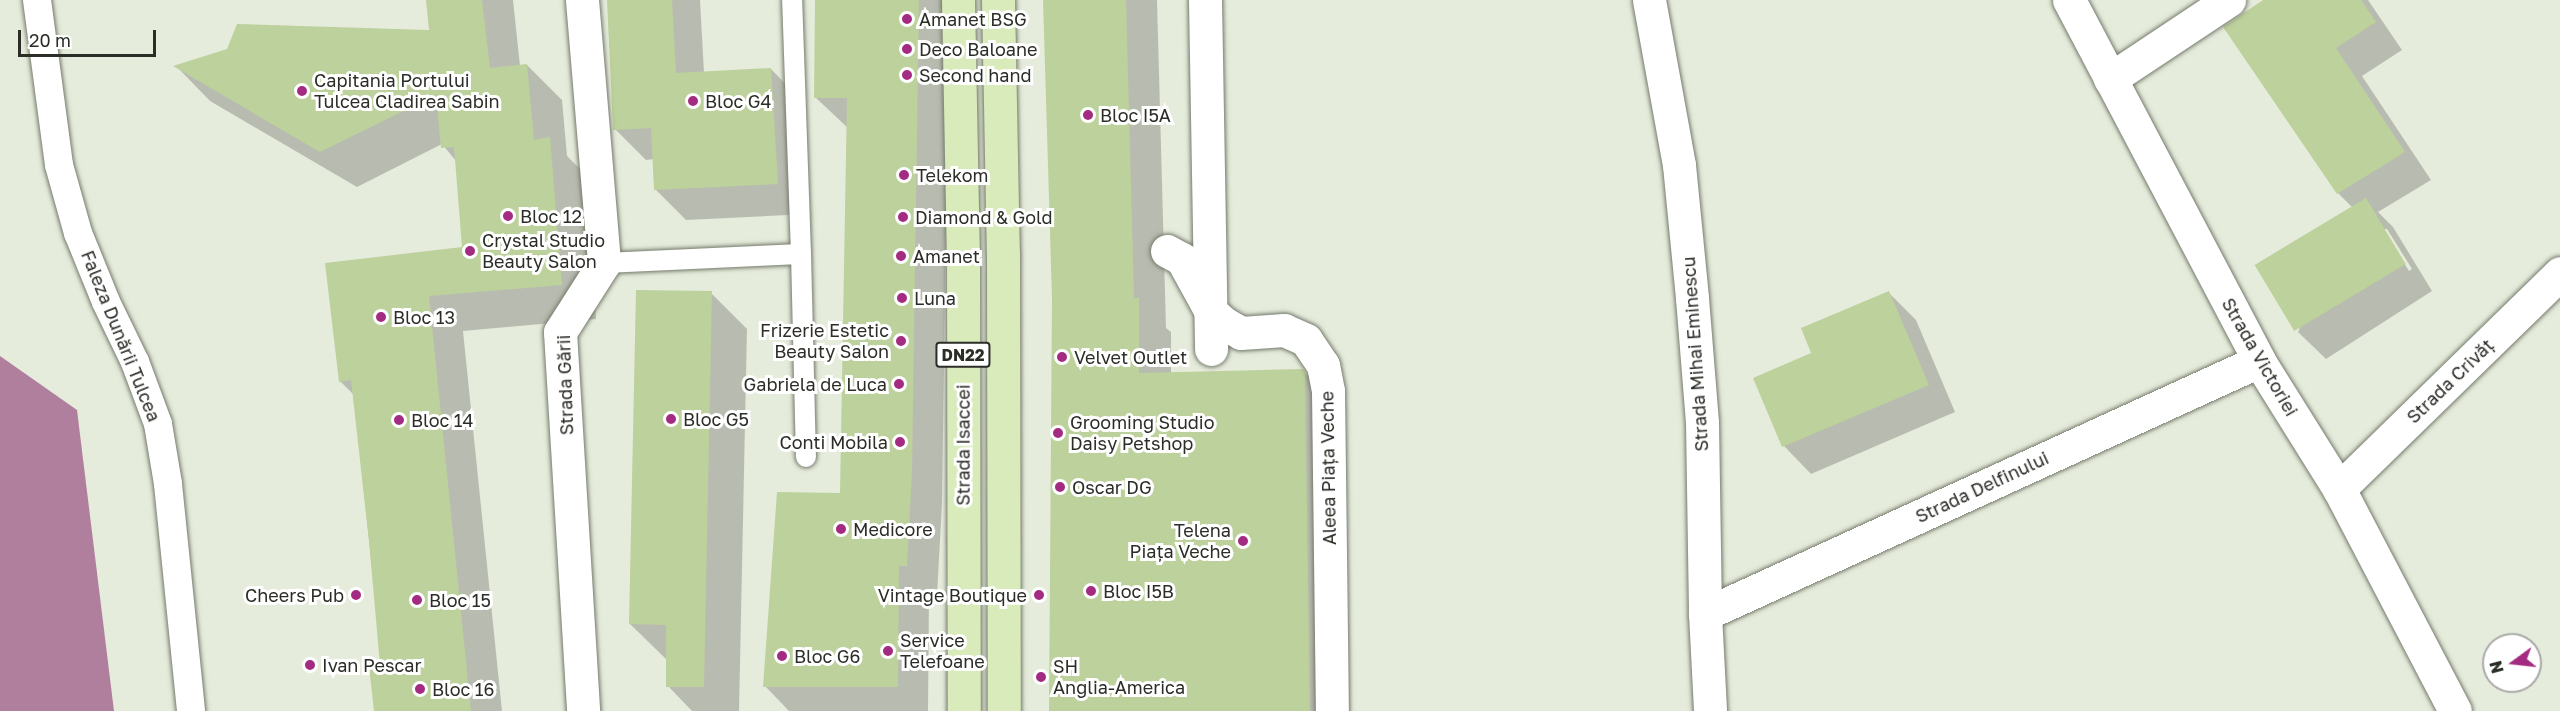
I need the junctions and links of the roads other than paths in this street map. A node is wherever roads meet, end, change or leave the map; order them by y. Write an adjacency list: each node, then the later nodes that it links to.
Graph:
1 (37, 0): 21 (street, Faleza Dunării Tulcea)
2 (582, 0): 13 (street)
3 (792, 0): 12 (lane)
4 (958, 0): 23 (main road, Strada Isaccei / DN22)
5 (998, 0): 24 (main road, DN22)
6 (1205, 0): 15 (street)
7 (1649, 0): 20 (street, Strada Mihai Eminescu)
8 (2069, 0): 10 (street, Strada Victoriei)
9 (2229, 0): 10 (street)
10 (2110, 79): 17 (street, Strada Victoriei)
11 (1167, 251): 15 (street, Aleea Piața Veche)
12 (801, 254): 13 (lane); 18 (lane)
13 (604, 262): 22 (street, Strada Gării)
14 (2560, 273): 19 (street, Strada Crivăț)
15 (1211, 312): 16 (street); 25 (street, Aleea Piața Veche)
16 (1211, 349)
17 (2259, 361): 19 (street, Strada Victoriei); 20 (street, Strada Delfinului)
18 (806, 457)
19 (2339, 489): 27 (street, Strada Victoriei)
20 (1705, 614): 26 (street, Strada Mihai Eminescu)
21 (191, 711)
22 (583, 711)
23 (964, 711)
24 (1004, 711)
25 (1332, 711)
26 (1710, 711)
27 (2455, 711)

